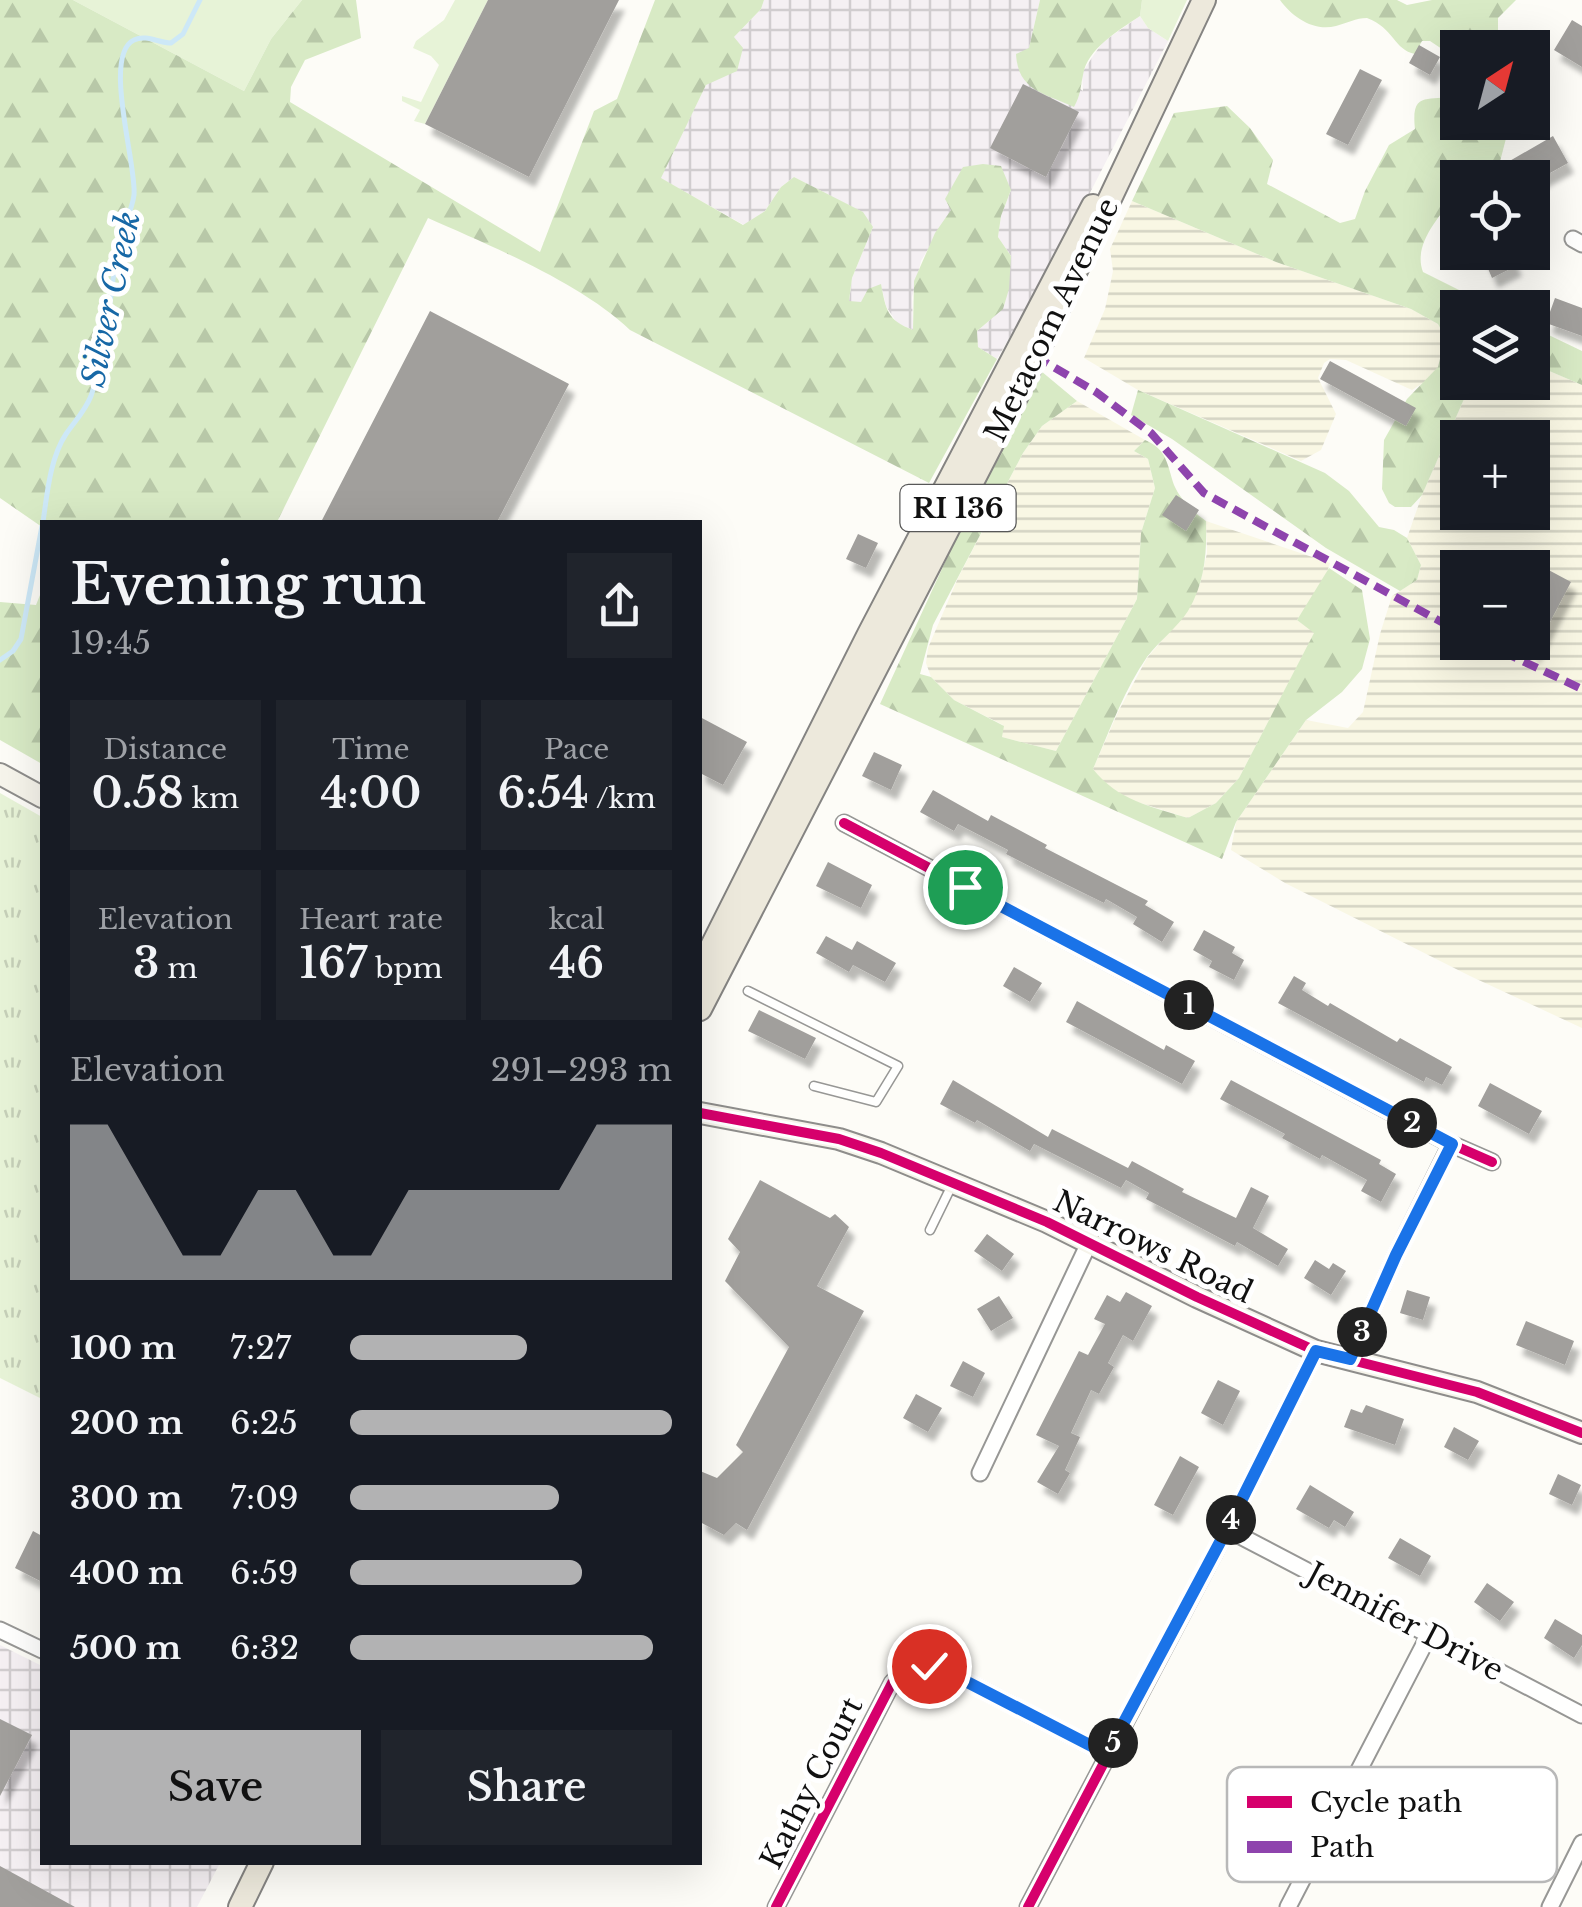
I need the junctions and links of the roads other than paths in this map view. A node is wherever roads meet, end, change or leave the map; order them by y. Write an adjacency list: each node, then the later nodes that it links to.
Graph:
1 (1204, 0): 2 (main road, Metacom Avenue / RI 136)
2 (949, 502): 6 (main road, Metacom Avenue / RI 136); 8 (main road, Metacom Avenue / RI 136)
3 (0, 774): 4 (street)
4 (40, 796)
5 (844, 823): 11 (street)
6 (702, 966)
7 (748, 991): 9 (lane)
8 (702, 1006)
9 (814, 1086)
10 (702, 1113): 13 (street, Narrows Road)
11 (1452, 1144): 12 (street); 17 (street)
12 (1492, 1162)
13 (954, 1181): 14 (lane); 15 (street, Narrows Road)
14 (930, 1230)
15 (1089, 1244): 16 (street, Narrows Road); 19 (street)
16 (1316, 1351): 17 (street, Narrows Road); 20 (street)
17 (1350, 1359): 18 (street, Narrows Road)
18 (1582, 1433)
19 (980, 1473)
20 (1227, 1529): 22 (street, Jennifer Drive); 25 (street)
21 (0, 1630): 23 (street)
22 (1429, 1635): 24 (street, Jennifer Drive); 26 (street)
23 (40, 1649)
24 (1582, 1715)
25 (1107, 1754): 31 (street, Kathy Court); 32 (street)
26 (1361, 1767)
27 (1582, 1844): 34 (street)
28 (261, 1865): 30 (main road)
29 (1301, 1882): 33 (street)
30 (240, 1907)
31 (776, 1907)
32 (1028, 1907)
33 (1288, 1907)
34 (1550, 1907)

